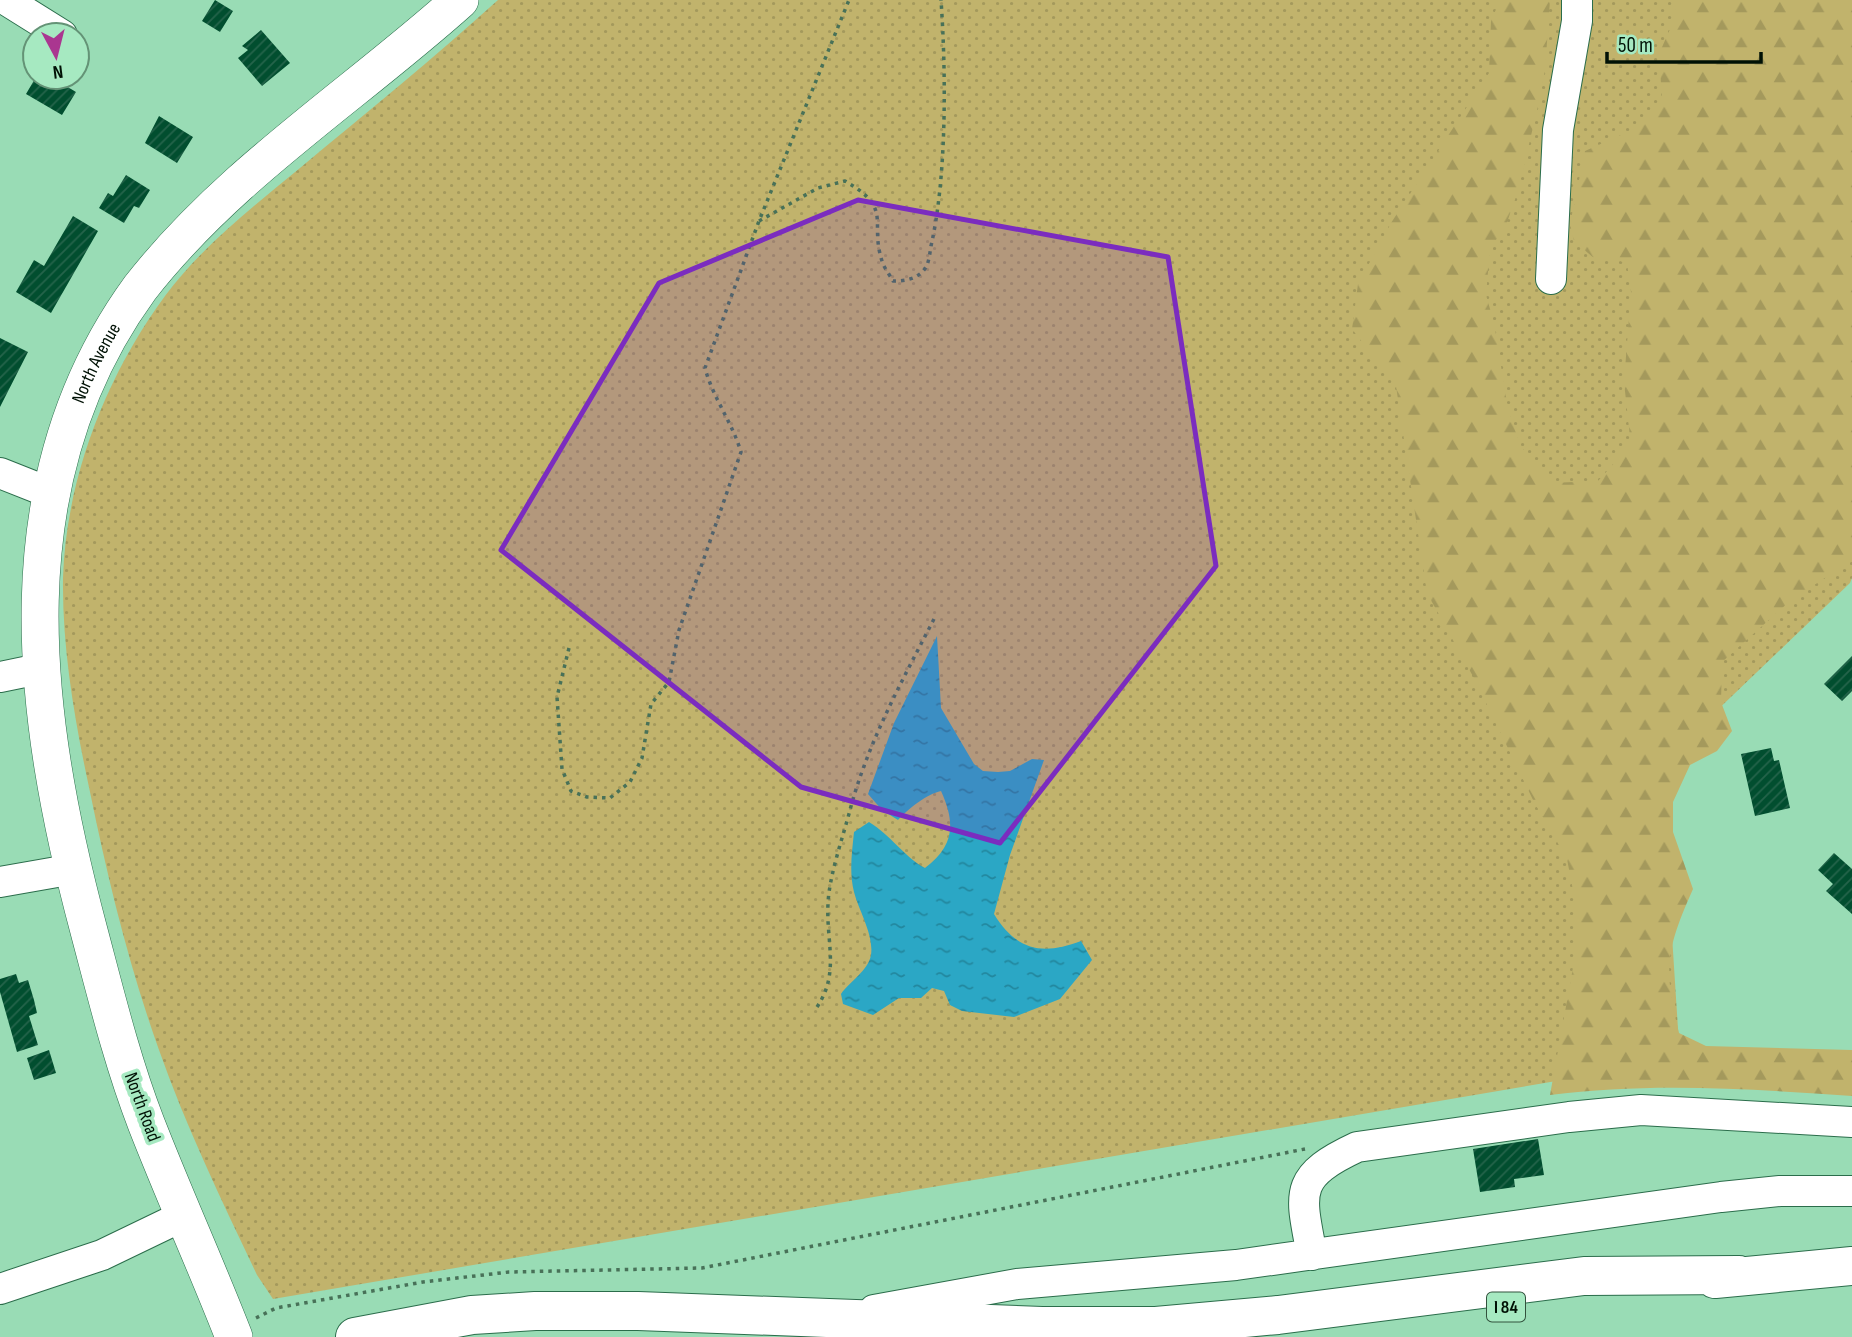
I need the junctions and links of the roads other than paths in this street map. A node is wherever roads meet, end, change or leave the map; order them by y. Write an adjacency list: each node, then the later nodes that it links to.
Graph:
1 (6, 0): 4 (street)
2 (1577, 0): 5 (street)
3 (441, 6): 7 (main road, North Avenue)
4 (40, 21)
5 (1551, 279)
6 (0, 472): 7 (street)
7 (48, 492): 8 (main road, North Avenue)
8 (38, 669): 9 (street); 10 (main road, North Avenue)
9 (0, 677)
10 (74, 869): 11 (street); 14 (main road, North Road)
11 (0, 882)
12 (1852, 1122): 15 (street)
13 (1852, 1191): 15 (street)
14 (185, 1216): 18 (street); 20 (main road, North Road)
15 (1312, 1255): 19 (street)
16 (1852, 1266): 17 (highway, I 84)
17 (1739, 1275): 19 (highway); 22 (highway, I 84)
18 (0, 1289)
19 (828, 1319): 21 (highway)
20 (234, 1337)
21 (355, 1337)
22 (1273, 1337)

